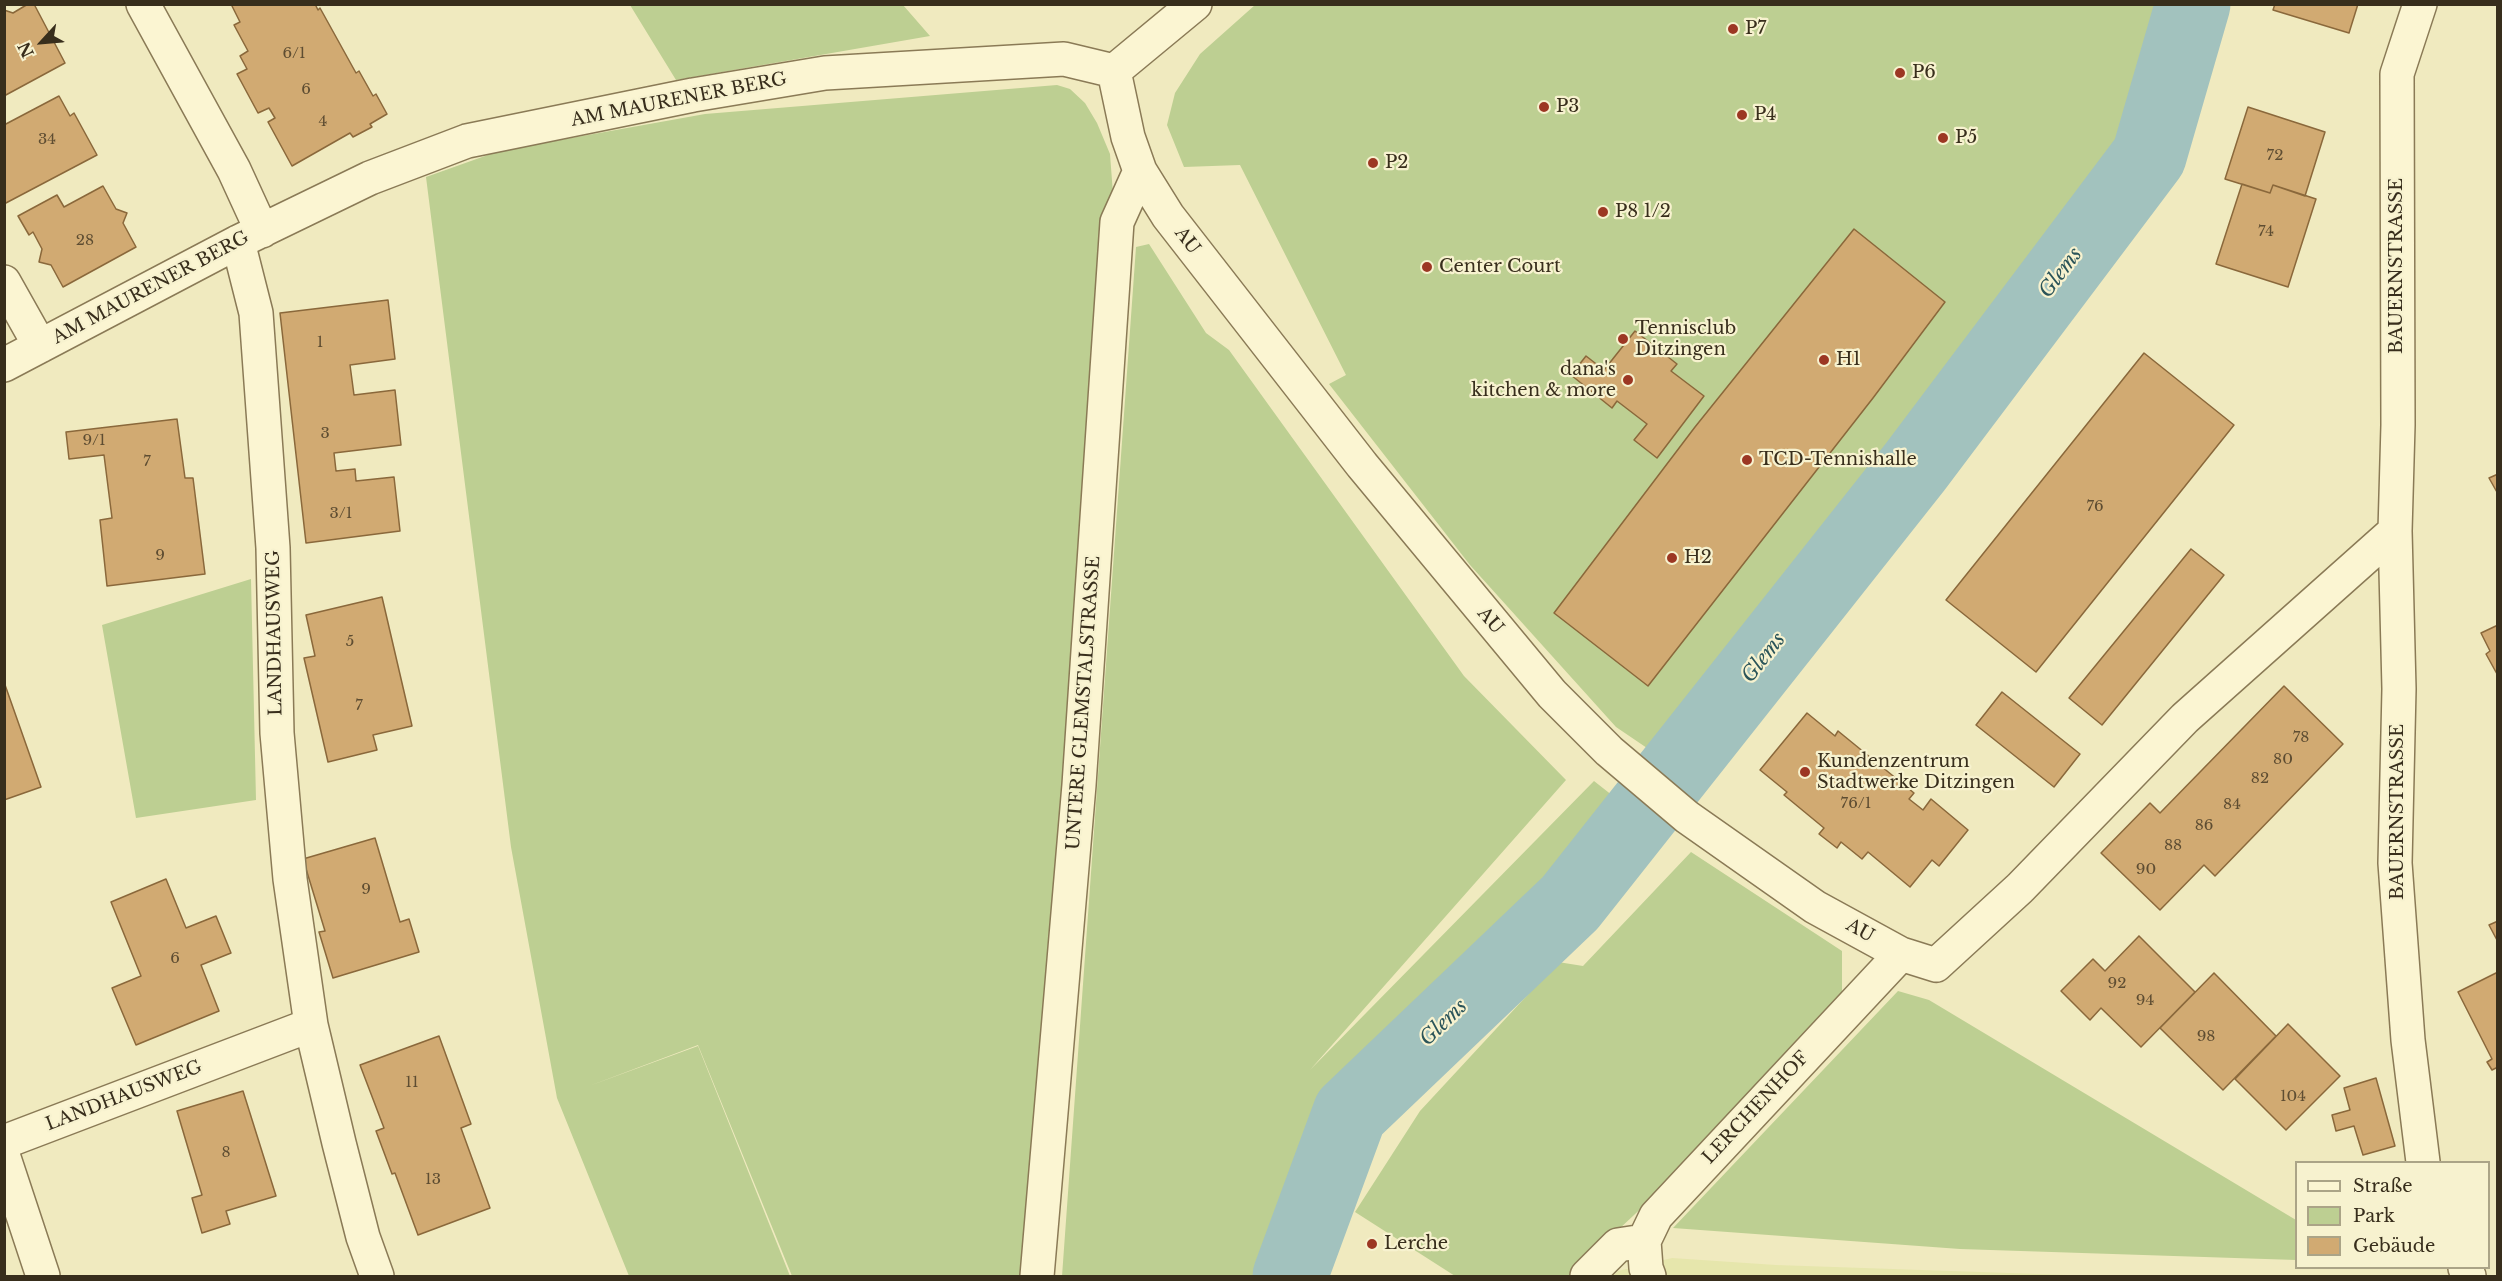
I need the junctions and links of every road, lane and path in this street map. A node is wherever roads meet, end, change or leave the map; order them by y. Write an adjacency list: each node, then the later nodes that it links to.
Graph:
1 (143, 4): 6 (street, AM MAURENER BERG)
2 (1195, 4): 4 (street)
3 (2420, 4): 10 (street, BAUERNSTRASSE)
4 (1114, 71): 5 (street); 6 (street, AM MAURENER BERG)
5 (1140, 171): 11 (street, AU); 19 (street, UNTERE GLEMSTALSTRASSE)
6 (250, 236): 8 (street, AM MAURENER BERG); 12 (street, LANDHAUSWEG)
7 (4, 282): 8 (street, AM MAURENER BERG)
8 (40, 346): 9 (street, AM MAURENER BERG)
9 (4, 364)
10 (2395, 531): 11 (street, AU); 15 (street, BAUERNSTRASSE)
11 (1901, 954): 16 (street, LERCHENHOF)
12 (311, 1025): 13 (street, LANDHAUSWEG); 18 (street, LANDHAUSWEG)
13 (4, 1142)
14 (4, 1158): 17 (street)
15 (2423, 1161)
16 (1644, 1241): 20 (street); 21 (street)
17 (44, 1276)
18 (377, 1276)
19 (1037, 1276)
20 (1587, 1276)
21 (1649, 1276)

